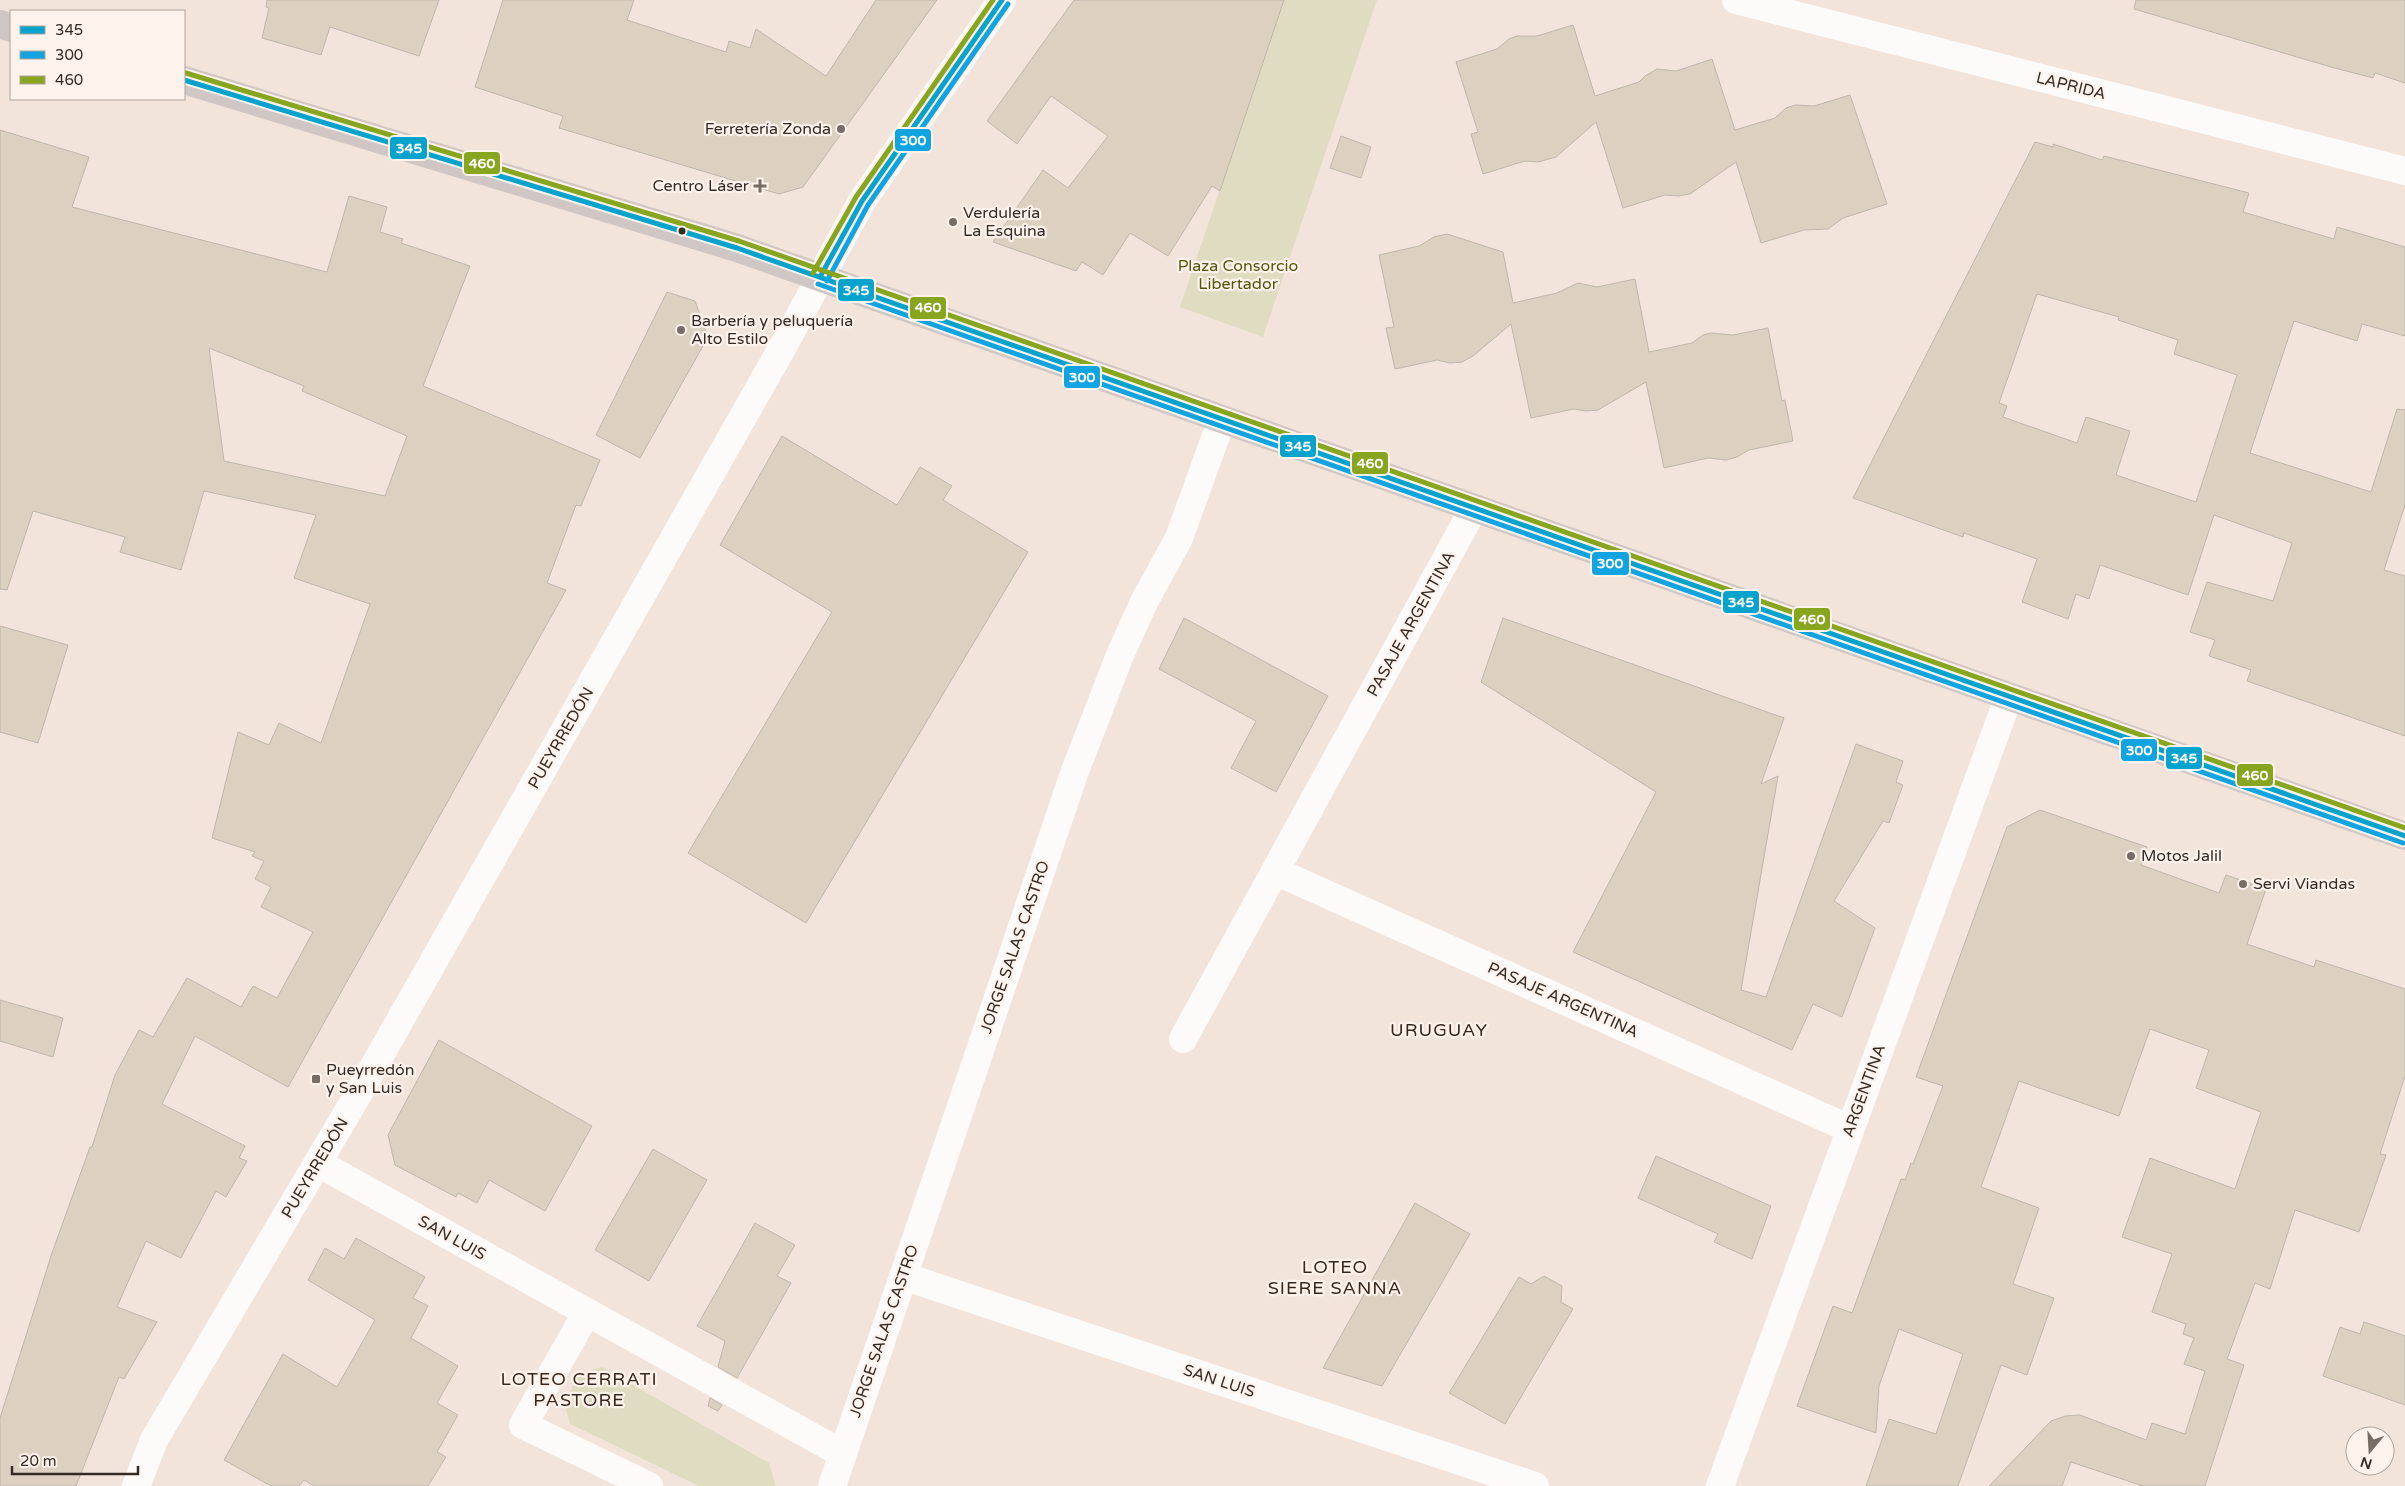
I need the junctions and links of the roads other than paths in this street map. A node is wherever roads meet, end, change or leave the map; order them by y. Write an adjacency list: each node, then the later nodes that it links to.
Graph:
1 (1002, 0): 5 (street, PUEYRREDÓN)
2 (1736, 0): 4 (street, LAPRIDA)
3 (185, 80): 5 (main road)
4 (2405, 171)
5 (820, 277): 6 (main road); 13 (street, PUEYRREDÓN)
6 (1222, 419): 7 (main road); 14 (street, JORGE SALAS CASTRO)
7 (1474, 508): 8 (main road); 10 (street, PASAJE ARGENTINA)
8 (2008, 696): 9 (main road); 12 (street, ARGENTINA)
9 (2405, 836)
10 (1275, 871): 11 (street, PASAJE ARGENTINA); 12 (street, PASAJE ARGENTINA)
11 (1183, 1039)
12 (1850, 1129): 21 (street, ARGENTINA)
13 (318, 1163): 15 (street, SAN LUIS); 17 (street, PUEYRREDÓN)
14 (903, 1276): 16 (street, JORGE SALAS CASTRO); 20 (street, SAN LUIS)
15 (587, 1312): 16 (street, SAN LUIS); 18 (street)
16 (843, 1454): 19 (street, JORGE SALAS CASTRO)
17 (136, 1486)
18 (649, 1486)
19 (832, 1486)
20 (1535, 1486)
21 (1720, 1486)

